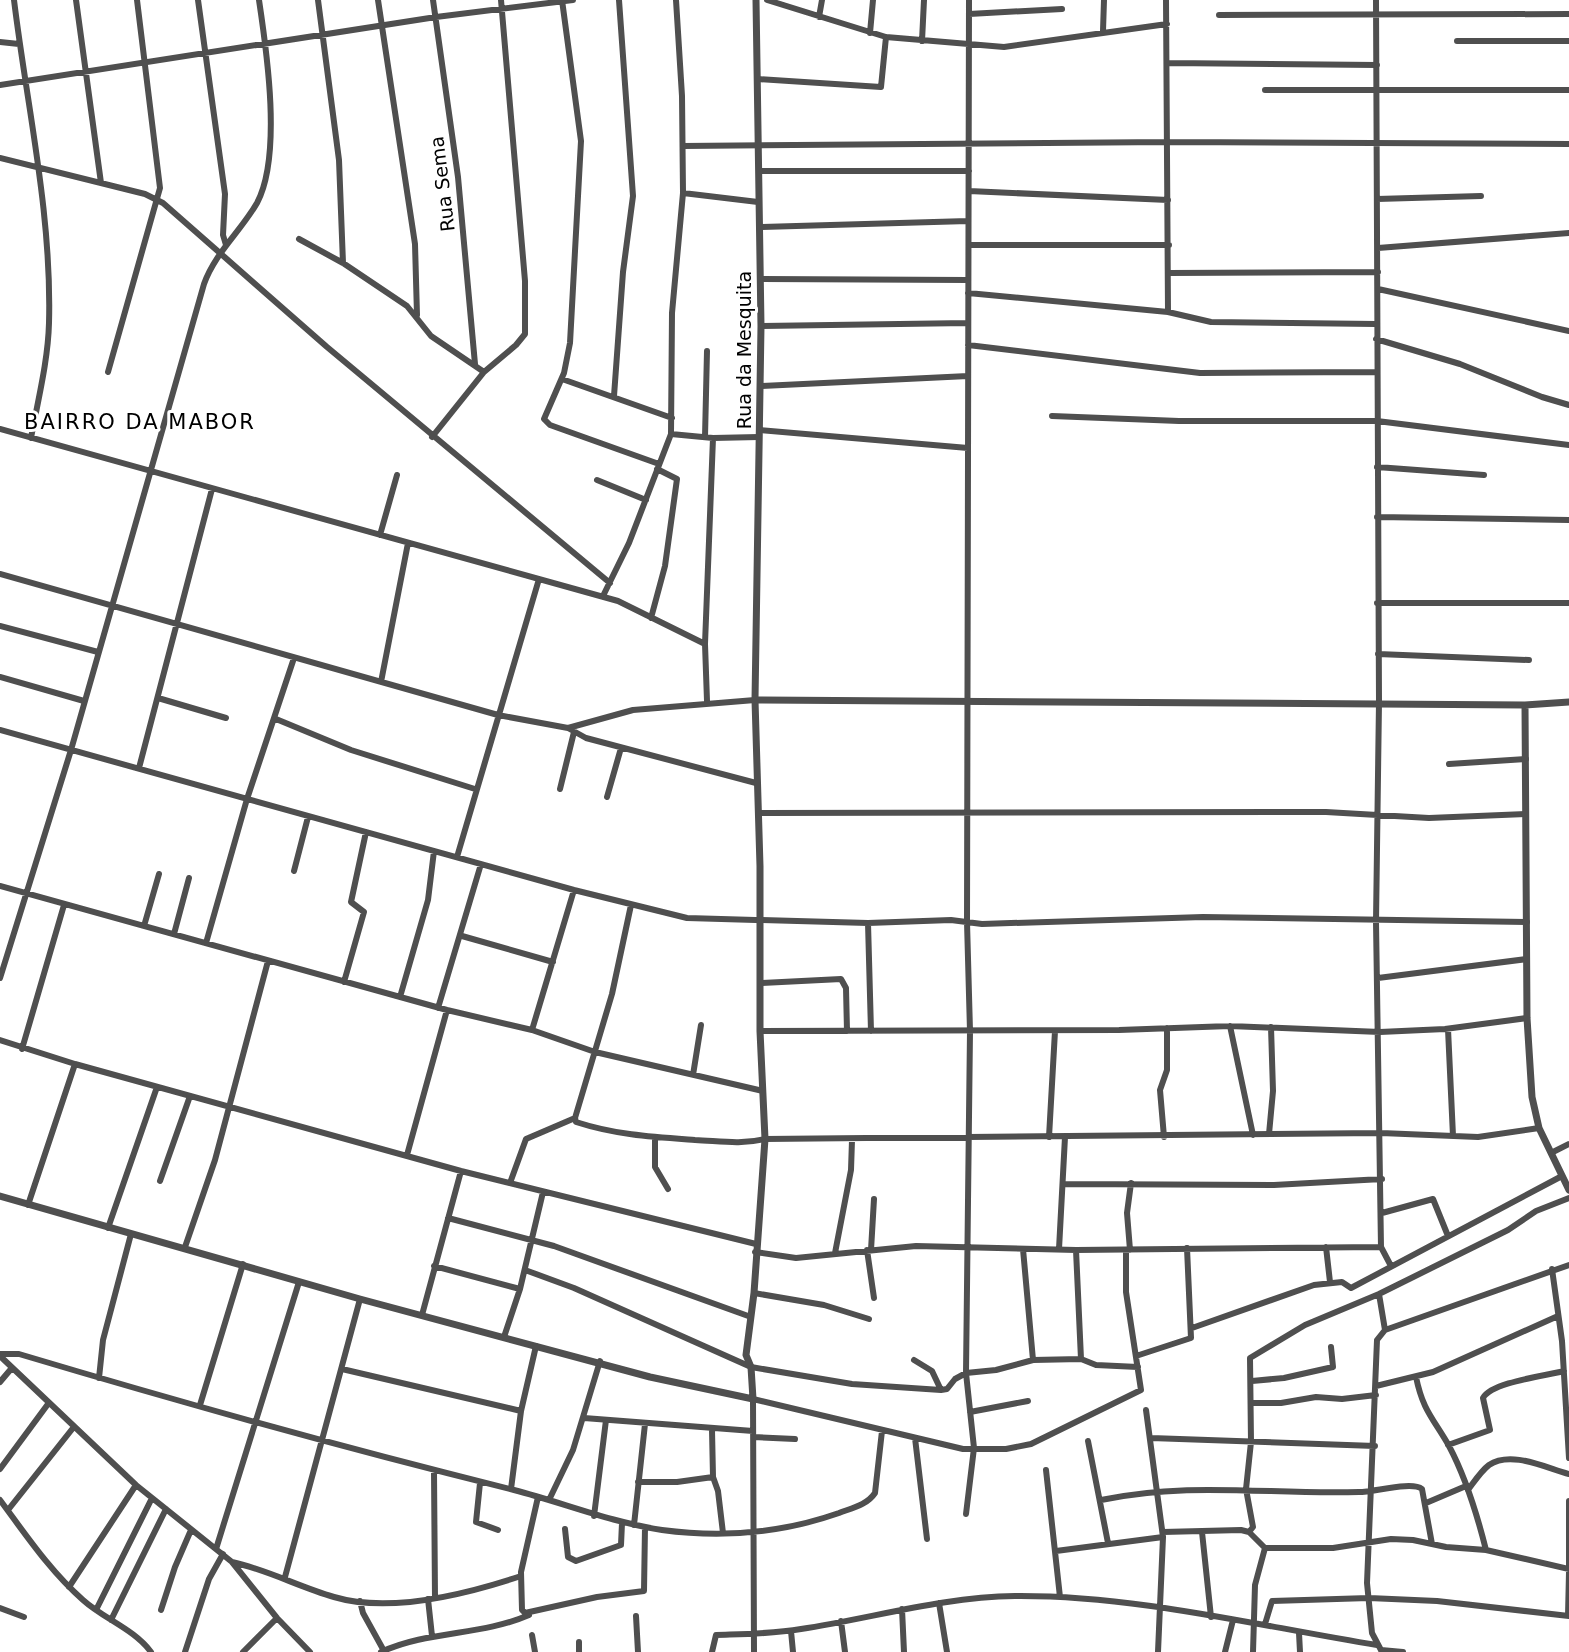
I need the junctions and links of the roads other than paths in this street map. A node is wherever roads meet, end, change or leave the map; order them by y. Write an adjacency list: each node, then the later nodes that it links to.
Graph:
1 (14, 0): 42 (street)
2 (76, 0): 49 (street)
3 (136, 0): 46 (street)
4 (198, 0): 45 (street)
5 (259, 0): 44 (street)
6 (318, 0): 36 (street)
7 (378, 0): 33 (street)
8 (433, 0): 30 (street, Rua Sema)
9 (501, 0): 25 (street)
10 (573, 0): 22 (street)
11 (619, 0): 106 (street)
12 (676, 0): 61 (street)
13 (756, 0): 50 (street, Rua da Mesquita)
14 (767, 0): 23 (street)
15 (822, 0): 31 (street)
16 (873, 0): 35 (street)
17 (924, 0): 38 (street)
18 (969, 0): 26 (street)
19 (1104, 0): 34 (street)
20 (1166, 0): 32 (street)
21 (1376, 0): 27 (street)
22 (562, 1): 25 (street); 104 (street)
23 (785, 3): 31 (street)
24 (1062, 9): 26 (street)
25 (503, 11): 30 (street); 101 (street)
26 (969, 14): 43 (street)
27 (1376, 14): 28 (street); 29 (street); 48 (street)
28 (1569, 14)
29 (1219, 15)
30 (436, 17): 33 (street); 99 (street, Rua Sema)
31 (819, 17): 35 (street)
32 (1167, 24): 34 (street); 47 (street)
33 (382, 27): 36 (street); 91 (street)
34 (1103, 31): 43 (street)
35 (870, 33): 37 (street)
36 (323, 35): 44 (street); 83 (street)
37 (886, 37): 38 (street); 50 (street)
38 (922, 41): 43 (street)
39 (1457, 41): 40 (street)
40 (1569, 41)
41 (0, 42): 42 (street)
42 (19, 44): 51 (street)
43 (969, 44): 56 (street)
44 (264, 46): 45 (street); 78 (street)
45 (206, 54): 46 (street); 78 (street)
46 (146, 62): 49 (street); 70 (street)
47 (1168, 63): 48 (street); 57 (street)
48 (1377, 65): 55 (street)
49 (87, 72): 51 (street); 66 (street)
50 (757, 79): 59 (street, Rua da Mesquita)
51 (26, 82): 52 (street); 63 (street)
52 (0, 85)
53 (1265, 90): 55 (street)
54 (1569, 90): 55 (street)
55 (1377, 91): 58 (street)
56 (969, 142): 57 (street); 59 (street); 65 (street)
57 (1168, 142): 58 (street); 72 (street)
58 (1377, 142): 60 (street); 71 (street)
59 (758, 143): 61 (street); 64 (street, Rua da Mesquita)
60 (1569, 144)
61 (683, 145): 68 (street)
62 (0, 158): 63 (street)
63 (40, 170): 66 (street); 115 (street)
64 (759, 171): 65 (street); 73 (street, Rua da Mesquita)
65 (969, 171): 67 (street)
66 (101, 183): 70 (street)
67 (969, 191): 72 (street); 74 (street)
68 (683, 193): 73 (street); 109 (street)
69 (1481, 196): 71 (street)
70 (158, 199): 82 (street); 100 (street)
71 (1377, 199): 81 (street)
72 (1168, 200): 80 (street)
73 (758, 202): 75 (street, Rua da Mesquita)
74 (968, 221): 75 (street); 79 (street)
75 (759, 227): 86 (street, Rua da Mesquita)
76 (1569, 233): 81 (street)
77 (299, 239): 83 (street)
78 (226, 245): 82 (street)
79 (968, 245): 80 (street); 87 (street)
80 (1169, 245): 85 (street)
81 (1378, 248): 84 (street)
82 (220, 253): 114 (street); 121 (street)
83 (343, 263): 91 (street)
84 (1378, 272): 85 (street); 88 (street)
85 (1169, 273): 90 (street)
86 (760, 279): 87 (street); 94 (street, Rua da Mesquita)
87 (968, 280): 89 (street)
88 (1378, 289): 93 (street); 95 (street)
89 (968, 293): 90 (street); 92 (street)
90 (1168, 312): 93 (street)
91 (417, 315): 99 (street)
92 (968, 323): 94 (street); 97 (street)
93 (1376, 324): 96 (street)
94 (761, 326): 105 (street, Rua da Mesquita)
95 (1569, 331)
96 (1376, 339): 102 (street); 107 (street)
97 (968, 345): 102 (street); 103 (street)
98 (707, 351): 116 (street)
99 (475, 365): 101 (street)
100 (108, 372)
101 (484, 372): 114 (street)
102 (1377, 372): 110 (street)
103 (968, 376): 105 (street); 118 (street)
104 (562, 379): 106 (street); 119 (street)
105 (760, 386): 113 (street, Rua da Mesquita)
106 (614, 396): 109 (street)
107 (1569, 405)
108 (1052, 416): 110 (street)
109 (672, 418): 112 (street)
110 (1377, 421): 117 (street); 120 (street)
111 (0, 429): 115 (street)
112 (671, 434): 116 (street); 119 (street)
113 (760, 434): 116 (street); 118 (street); 150 (street, Rua da Mesquita)
114 (432, 437): 133 (street)
115 (31, 438): 121 (street)
116 (709, 438): 141 (street)
117 (1569, 445)
118 (968, 448): 149 (street)
119 (658, 466): 126 (street); 138 (street)
120 (1377, 467): 123 (street); 127 (street)
121 (150, 471): 125 (street); 137 (street)
122 (397, 475): 129 (street)
123 (1484, 475)
124 (597, 480): 126 (street)
125 (212, 489): 129 (street); 140 (street)
126 (646, 500): 133 (street)
127 (1377, 517): 128 (street); 135 (street)
128 (1569, 520)
129 (380, 535): 130 (street)
130 (408, 543): 132 (street); 147 (street)
131 (0, 574): 137 (street)
132 (539, 579): 134 (street); 156 (street)
133 (610, 583): 134 (street)
134 (603, 596): 138 (street)
135 (1377, 603): 136 (street); 143 (street)
136 (1569, 603)
137 (111, 606): 140 (street); 142 (street)
138 (652, 618): 141 (street)
139 (0, 625): 142 (street)
140 (177, 626): 144 (street); 148 (street)
141 (705, 644): 152 (street)
142 (98, 652): 151 (street)
143 (1378, 654): 145 (street); 153 (street)
144 (293, 658): 147 (street); 158 (street)
145 (1529, 660)
146 (0, 677): 151 (street)
147 (381, 682): 156 (street)
148 (158, 698): 157 (street); 165 (street)
149 (968, 699): 150 (street); 153 (street); 171 (street)
150 (755, 700): 152 (street); 166 (street, Rua da Mesquita)
151 (85, 701): 162 (street)
152 (707, 701): 160 (street)
153 (1379, 702): 155 (street); 173 (street)
154 (1569, 702): 155 (street)
155 (1525, 705): 163 (street)
156 (498, 715): 160 (street); 167 (street)
157 (226, 719)
158 (276, 719): 167 (street); 170 (street)
159 (0, 730): 162 (street)
160 (571, 730): 161 (street); 168 (street)
161 (621, 748): 166 (street); 169 (street)
162 (71, 750): 165 (street); 185 (street)
163 (1526, 759): 164 (street); 174 (street)
164 (1449, 764)
165 (139, 768): 170 (street)
166 (756, 783): 172 (street, Rua da Mesquita)
167 (475, 789): 178 (street)
168 (560, 789)
169 (607, 797)
170 (247, 799): 175 (street); 196 (street)
171 (968, 811): 172 (street); 173 (street); 189 (street)
172 (759, 813): 188 (street, Rua da Mesquita)
173 (1375, 813): 174 (street); 190 (street)
174 (1526, 814): 191 (street)
175 (309, 817): 176 (street); 180 (street)
176 (366, 832): 177 (street); 202 (street)
177 (434, 851): 178 (street); 204 (street)
178 (457, 857): 179 (street)
179 (481, 864): 184 (street); 195 (street)
180 (294, 870)
181 (159, 874): 193 (street)
182 (189, 878): 194 (street)
183 (0, 886): 185 (street)
184 (574, 890): 187 (street); 199 (street)
185 (27, 894): 186 (street); 200 (street)
186 (64, 905): 193 (street); 221 (street)
187 (631, 905): 188 (street); 222 (street)
188 (760, 921): 192 (street); 203 (street, Rua da Mesquita)
189 (967, 922): 190 (street); 192 (street); 217 (street)
190 (1376, 922): 191 (street); 201 (street)
191 (1527, 922): 197 (street)
192 (867, 923): 216 (street)
193 (145, 926): 194 (street)
194 (174, 934): 196 (street)
195 (462, 936): 199 (street); 205 (street)
196 (206, 943): 198 (street)
197 (1527, 958): 201 (street); 207 (street)
198 (268, 961): 202 (street); 228 (street)
199 (552, 962): 213 (street)
200 (0, 978)
201 (1378, 978): 219 (street)
202 (344, 982): 204 (street)
203 (760, 983): 214 (street, Rua da Mesquita); 215 (street)
204 (400, 997): 205 (street)
205 (438, 1008): 206 (street)
206 (447, 1010): 213 (street); 244 (street)
207 (1527, 1018): 212 (street); 230 (street)
208 (701, 1025): 224 (street)
209 (1230, 1026): 210 (street); 211 (street); 233 (street)
210 (1271, 1027): 219 (street); 232 (street)
211 (1167, 1028): 218 (street); 237 (street)
212 (1448, 1029): 219 (street); 234 (street)
213 (532, 1030): 222 (street)
214 (760, 1031): 215 (street); 226 (street, Rua da Mesquita)
215 (847, 1031): 216 (street)
216 (871, 1031): 217 (street)
217 (970, 1031): 218 (street); 238 (street)
218 (1055, 1031): 235 (street)
219 (1380, 1032): 231 (street)
220 (0, 1040): 221 (street)
221 (22, 1049): 223 (street)
222 (595, 1052): 224 (street); 229 (street)
223 (75, 1064): 225 (street); 257 (street)
224 (693, 1075): 226 (street)
225 (157, 1087): 227 (street); 260 (street)
226 (763, 1091): 240 (street, Rua da Mesquita)
227 (190, 1096): 228 (street); 247 (street)
228 (230, 1107): 244 (street); 264 (street)
229 (575, 1118): 239 (street); 250 (street)
230 (1539, 1128): 234 (street); 243 (street)
231 (1381, 1133): 232 (street); 234 (street); 246 (street)
232 (1269, 1134): 233 (street)
233 (1253, 1135): 237 (street)
234 (1453, 1136)
235 (1049, 1137): 236 (street); 238 (street)
236 (1065, 1137): 237 (street); 251 (street)
237 (1164, 1137)
238 (968, 1138): 241 (street); 268 (street)
239 (654, 1139): 240 (street); 252 (street)
240 (765, 1139): 241 (street); 267 (street, Rua da Mesquita)
241 (852, 1140): 275 (street)
242 (1569, 1144): 243 (street)
243 (1551, 1153): 249 (street)
244 (407, 1155): 245 (street)
245 (461, 1171): 250 (street); 259 (street)
246 (1382, 1179): 248 (street); 258 (street)
247 (160, 1181)
248 (1131, 1183): 251 (street); 274 (street)
249 (1566, 1183): 262 (street)
250 (510, 1184): 253 (street)
251 (1063, 1184): 271 (street)
252 (668, 1189)
253 (543, 1192): 263 (street); 267 (street)
254 (0, 1196): 257 (street)
255 (1569, 1198): 286 (street)
256 (874, 1199): 272 (street)
257 (28, 1205): 260 (street)
258 (1382, 1213): 262 (street); 266 (street)
259 (448, 1218): 263 (street); 278 (street)
260 (108, 1228): 261 (street)
261 (131, 1234): 264 (street); 311 (street)
262 (1448, 1236): 279 (street)
263 (533, 1240): 281 (street); 291 (street)
264 (185, 1247): 276 (street)
265 (1326, 1247): 266 (street); 269 (street); 283 (street)
266 (1381, 1247): 279 (street)
267 (756, 1248): 275 (street); 285 (street, Rua da Mesquita)
268 (967, 1248): 270 (street); 272 (street); 309 (street)
269 (1187, 1248): 274 (street); 293 (street)
270 (1023, 1249): 271 (street); 302 (street)
271 (1059, 1249): 273 (street)
272 (869, 1250): 275 (street); 288 (street)
273 (1076, 1250): 274 (street); 300 (street)
274 (1128, 1250): 299 (street)
275 (835, 1252)
276 (243, 1264): 282 (street); 321 (street)
277 (1569, 1265): 280 (street)
278 (434, 1266): 284 (street); 289 (street)
279 (1391, 1266): 283 (street)
280 (1552, 1269): 290 (street); 294 (street)
281 (525, 1270): 284 (street); 304 (street)
282 (299, 1282): 287 (street); 327 (street)
283 (1330, 1282): 293 (street)
284 (520, 1289): 295 (street)
285 (754, 1293): 291 (street, Rua da Mesquita); 292 (street)
286 (1379, 1294): 294 (street); 312 (street)
287 (360, 1298): 289 (street); 307 (street)
288 (874, 1298)
289 (422, 1315): 295 (street)
290 (1558, 1316): 308 (street); 310 (street)
291 (751, 1317): 304 (street, Rua da Mesquita)
292 (869, 1319)
293 (1192, 1328): 299 (street)
294 (1385, 1330): 314 (street)
295 (504, 1337): 296 (street)
296 (536, 1346): 303 (street); 323 (street)
297 (1331, 1347): 312 (street)
298 (0, 1355): 306 (street); 311 (street)
299 (1136, 1356): 305 (street)
300 (1080, 1359): 302 (street); 305 (street)
301 (914, 1360): 315 (street)
302 (1033, 1360): 309 (street)
303 (600, 1362): 317 (street); 325 (street)
304 (751, 1367): 315 (street); 317 (street, Rua da Mesquita)
305 (1138, 1367): 342 (street)
306 (11, 1368): 313 (street); 320 (street)
307 (342, 1369): 323 (street); 334 (street)
308 (1564, 1371): 331 (street); 340 (street)
309 (966, 1373): 315 (street); 324 (street)
310 (1416, 1377): 314 (street); 340 (street)
311 (99, 1378): 321 (street)
312 (1252, 1381): 319 (street)
313 (0, 1382)
314 (1376, 1386): 316 (street)
315 (941, 1390)
316 (1376, 1395): 319 (street); 341 (street)
317 (753, 1399): 332 (street); 333 (street)
318 (1028, 1401): 324 (street)
319 (1252, 1403): 339 (street)
320 (48, 1404): 329 (street); 344 (street)
321 (200, 1405): 327 (street)
322 (1146, 1410): 337 (street)
323 (521, 1411): 353 (street)
324 (970, 1412): 342 (street)
325 (584, 1418): 326 (street); 360 (street)
326 (606, 1420): 328 (street); 367 (street)
327 (256, 1422): 334 (street); 384 (street)
328 (645, 1424): 330 (street); 349 (street)
329 (73, 1427): 351 (street); 365 (street)
330 (712, 1430): 333 (street); 348 (street)
331 (1567, 1430): 343 (street)
332 (882, 1431): 336 (street); 377 (street)
333 (754, 1434): 335 (street); 377 (street)
334 (322, 1438): 346 (street); 391 (street)
335 (795, 1438)
336 (915, 1438): 342 (street); 379 (street)
337 (1152, 1438): 339 (street); 354 (street)
338 (1088, 1441): 361 (street)
339 (1251, 1442): 341 (street); 355 (street)
340 (1448, 1445): 352 (street)
341 (1375, 1446): 356 (street)
342 (974, 1448): 366 (street)
343 (1569, 1458)
344 (0, 1469)
345 (1046, 1470): 386 (street)
346 (434, 1471): 350 (street); 395 (street)
347 (1569, 1474): 352 (street)
348 (713, 1477): 349 (street); 376 (street)
349 (638, 1482): 369 (street)
350 (480, 1483): 353 (street); 373 (street)
351 (136, 1485): 358 (street); 392 (street)
352 (1467, 1488): 363 (street); 385 (street)
353 (512, 1489): 357 (street)
354 (1157, 1489): 355 (street); 361 (street); 378 (street)
355 (1246, 1489): 356 (street); 375 (street)
356 (1373, 1492): 363 (street); 381 (street)
357 (538, 1497): 360 (street); 390 (street)
358 (152, 1498): 364 (street); 400 (street)
359 (0, 1500): 365 (street)
360 (549, 1500): 367 (street)
361 (1101, 1500): 380 (street)
362 (1569, 1502): 389 (street)
363 (1426, 1503): 382 (street)
364 (166, 1509): 372 (street); 409 (street)
365 (8, 1510): 392 (street)
366 (966, 1514)
367 (594, 1516): 368 (street)
368 (622, 1523): 369 (street); 371 (street)
369 (634, 1525): 370 (street)
370 (645, 1527): 376 (street); 403 (street)
371 (565, 1529)
372 (191, 1530): 384 (street); 401 (street)
373 (498, 1530)
374 (1202, 1532): 375 (street); 378 (street); 407 (street)
375 (1249, 1532): 383 (street)
376 (723, 1533): 377 (street)
377 (754, 1533): 417 (street)
378 (1163, 1534): 380 (street); 402 (street)
379 (927, 1539)
380 (1108, 1544): 386 (street)
381 (1370, 1544): 382 (street); 383 (street); 394 (street)
382 (1432, 1544): 385 (street)
383 (1265, 1548): 412 (street)
384 (216, 1549): 387 (street)
385 (1486, 1549): 389 (street)
386 (1056, 1550): 393 (street)
387 (223, 1555): 388 (street); 423 (street)
388 (232, 1562): 391 (street); 408 (street)
389 (1569, 1569): 405 (street)
390 (521, 1576): 395 (street); 403 (street)
391 (285, 1577): 396 (street)
392 (69, 1587): 400 (street)
393 (1059, 1597): 397 (street); 402 (street)
394 (1369, 1598): 405 (street); 413 (street); 420 (street)
395 (432, 1599): 396 (street); 418 (street)
396 (360, 1601): 421 (street)
397 (939, 1603): 399 (street); 434 (street)
398 (0, 1608): 406 (street)
399 (902, 1609): 411 (street); 433 (street)
400 (96, 1610): 409 (street)
401 (161, 1610)
402 (1162, 1610): 407 (street); 435 (street)
403 (530, 1614): 418 (street)
404 (636, 1616): 428 (street)
405 (1568, 1616)
406 (24, 1617)
407 (1211, 1617): 410 (street)
408 (276, 1618): 424 (street); 425 (street)
409 (111, 1620): 422 (street)
410 (1233, 1620): 412 (street); 436 (street)
411 (841, 1621): 414 (street); 432 (street)
412 (1253, 1623): 413 (street); 437 (street)
413 (1265, 1624): 415 (street)
414 (791, 1631): 417 (street); 431 (street)
415 (1299, 1633): 420 (street); 438 (street)
416 (532, 1635): 426 (street)
417 (754, 1635): 429 (street); 430 (street)
418 (432, 1636): 421 (street)
419 (579, 1642): 427 (street)
420 (1380, 1649): 439 (street)
421 (383, 1651)
422 (151, 1652)
423 (185, 1652)
424 (243, 1652)
425 (310, 1652)
426 (535, 1652)
427 (579, 1652)
428 (638, 1652)
429 (712, 1652)
430 (754, 1652)
431 (793, 1652)
432 (845, 1652)
433 (904, 1652)
434 (947, 1652)
435 (1158, 1652)
436 (1225, 1652)
437 (1253, 1652)
438 (1300, 1652)
439 (1403, 1652)

